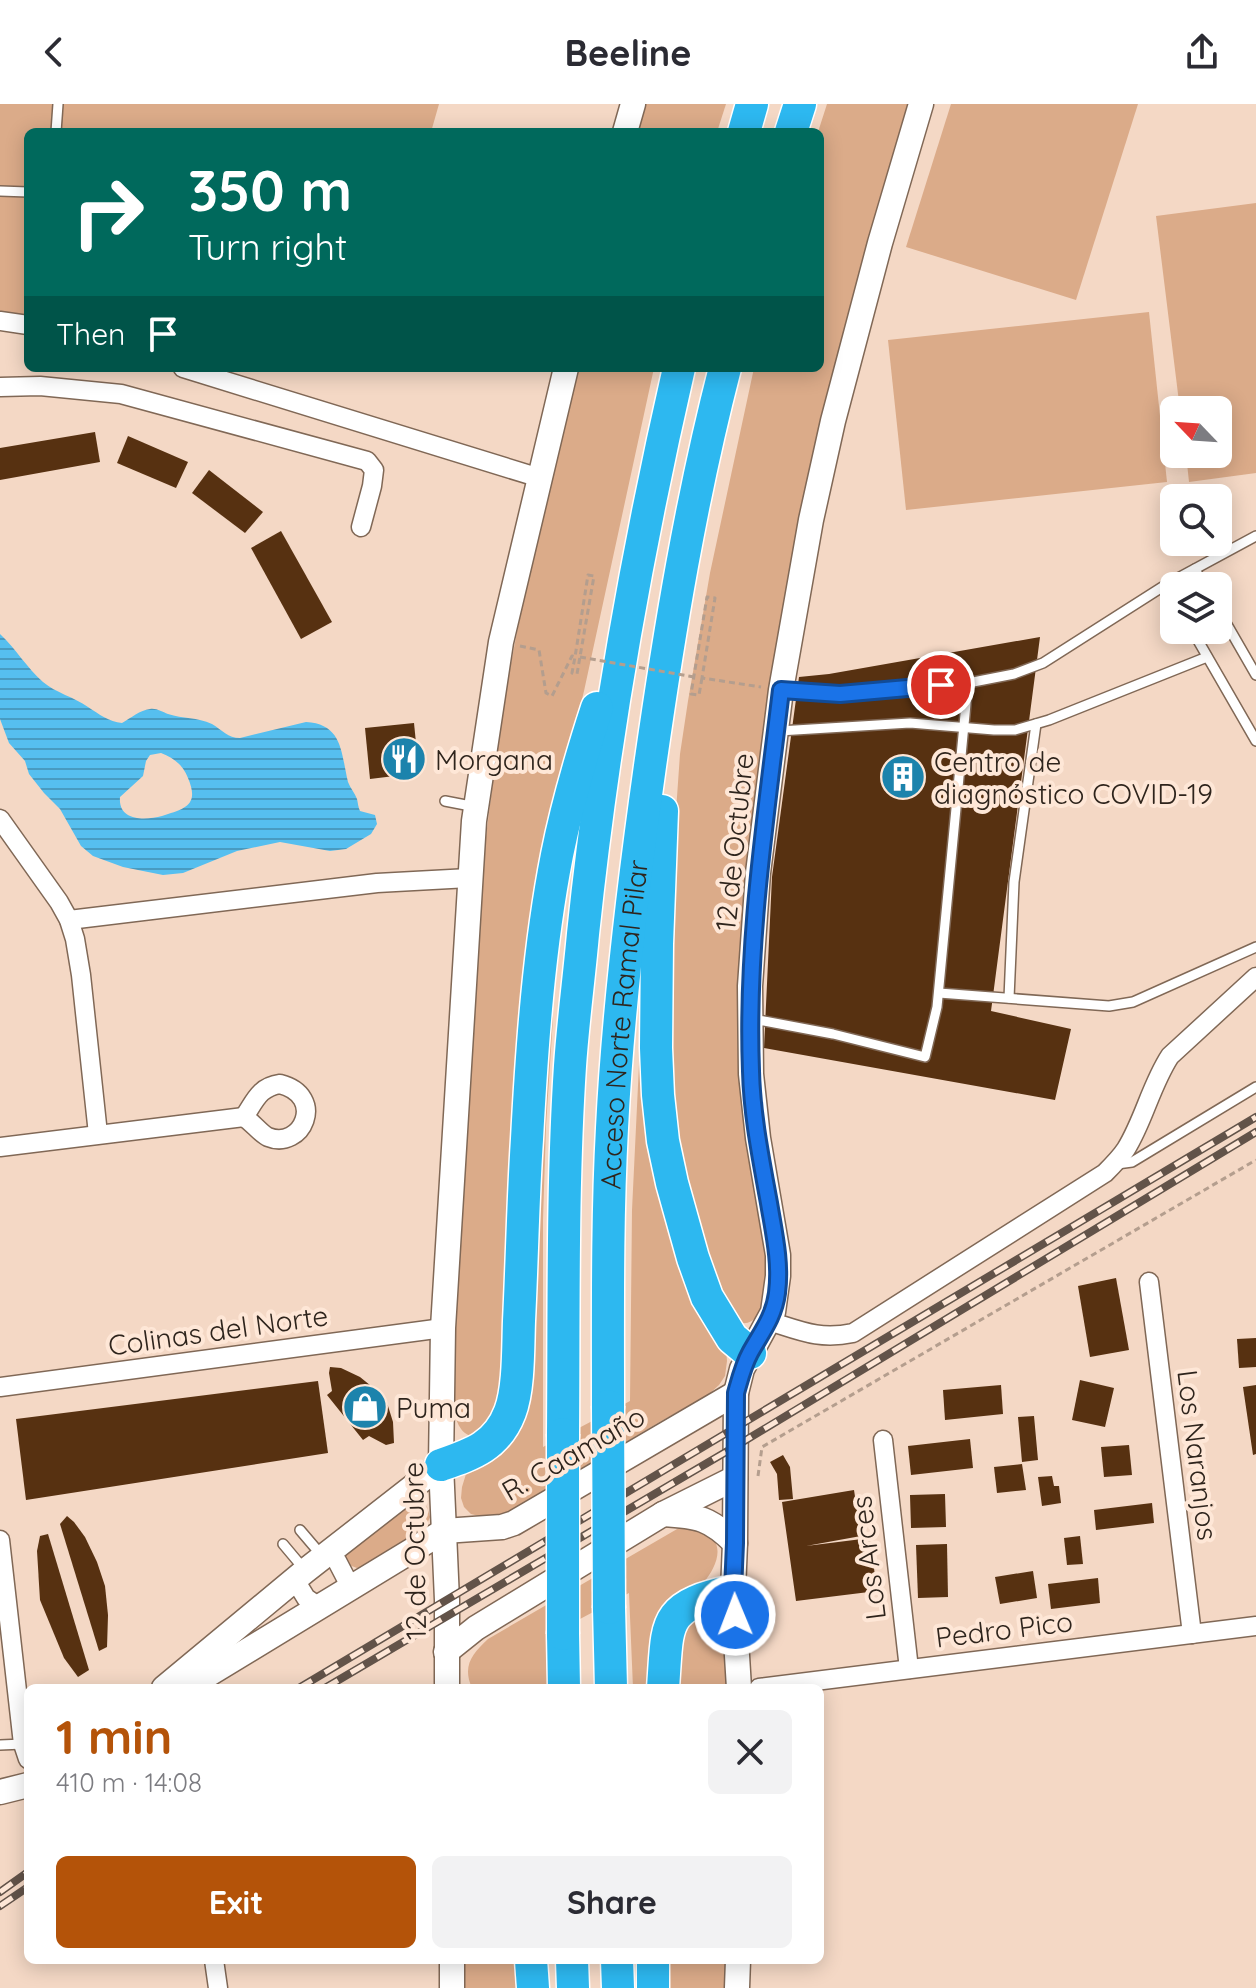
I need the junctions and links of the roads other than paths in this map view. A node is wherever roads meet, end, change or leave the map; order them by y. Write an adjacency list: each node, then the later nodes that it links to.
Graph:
1 (58, 104): 6 (lane)
2 (633, 104): 7 (street)
3 (752, 104): 8 (highway)
4 (800, 104): 9 (highway)
5 (921, 104): 33 (street, 12 de Octubre)
6 (56, 128)
7 (626, 128)
8 (745, 128)
9 (792, 128)
10 (0, 191): 11 (lane)
11 (24, 192)
12 (0, 321): 13 (street)
13 (24, 324)
14 (196, 372): 19 (street)
15 (565, 372): 19 (street, 12 de Octubre)
16 (678, 372): 26 (highway, Acceso Norte Ramal Pilar)
17 (724, 372): 29 (highway, Acceso Norte Ramal Pilar)
18 (0, 387): 20 (street)
19 (540, 478): 39 (street, 12 de Octubre)
20 (361, 527)
21 (1256, 536): 22 (lane)
22 (1195, 569): 23 (lane); 24 (lane)
23 (1189, 572)
24 (1197, 572)
25 (1160, 588): 32 (lane)
26 (630, 602): 60 (highway); 79 (highway, Acceso Norte Ramal Pilar, bridge)
27 (1232, 633): 31 (lane)
28 (1200, 644): 30 (lane)
29 (666, 653): 56 (highway); 80 (highway, Acceso Norte Ramal Pilar, bridge)
30 (1207, 657): 34 (lane); 37 (lane)
31 (1256, 675)
32 (968, 683): 33 (lane); 35 (lane)
33 (781, 690): 36 (street, 12 de Octubre)
34 (1036, 724): 35 (lane); 46 (lane)
35 (963, 726): 36 (lane); 45 (lane)
36 (776, 731): 47 (street, 12 de Octubre)
37 (1256, 741)
38 (445, 801): 39 (lane)
39 (476, 807): 41 (street, 12 de Octubre)
40 (0, 819): 42 (street)
41 (469, 878): 42 (street); 55 (street, 12 de Octubre)
42 (69, 920): 50 (street)
43 (1256, 947): 46 (lane)
44 (1256, 977): 52 (street)
45 (939, 993): 46 (lane); 47 (lane)
46 (1009, 998)
47 (750, 1019): 54 (street, 12 de Octubre)
48 (1256, 1087): 52 (lane)
49 (244, 1117): 50 (street)
50 (98, 1134): 51 (street)
51 (0, 1147)
52 (1113, 1164): 54 (street)
53 (1149, 1282): 73 (street, Los Naranjos)
54 (769, 1321): 56 (street, 12 de Octubre)
55 (443, 1328): 57 (street, Colinas del Norte); 60 (street, 12 de Octubre)
56 (750, 1353): 58 (street, 12 de Octubre)
57 (0, 1387)
58 (736, 1393): 61 (street, 12 de Octubre); 64 (street, R. Caamaño)
59 (883, 1440): 75 (street, Los Arces)
60 (441, 1465): 64 (street, 12 de Octubre); 68 (street)
61 (746, 1480): 62 (street); 66 (street, 12 de Octubre)
62 (663, 1514): 66 (street); 74 (street)
63 (300, 1530): 68 (lane)
64 (444, 1531): 69 (street, R. Caamaño); 74 (street, 12 de Octubre)
65 (0, 1540): 84 (street)
66 (735, 1543): 70 (street, 12 de Octubre)
67 (283, 1544): 68 (lane)
68 (313, 1565): 69 (street); 71 (street); 76 (street)
69 (351, 1588): 71 (street, R. Caamaño)
70 (733, 1591): 81 (highway); 82 (street, 12 de Octubre)
71 (319, 1607): 77 (street, R. Caamaño)
72 (1256, 1626): 73 (street, Pedro Pico)
73 (1192, 1634): 75 (street, Pedro Pico)
74 (446, 1652): 78 (street, 12 de Octubre)
75 (909, 1669): 83 (street, Pedro Pico)
76 (169, 1684)
77 (193, 1684)
78 (447, 1684)
79 (564, 1684)
80 (611, 1684)
81 (663, 1684)
82 (739, 1684)
83 (791, 1684)
84 (24, 1736)
85 (0, 1745): 86 (lane)
86 (24, 1751)
87 (24, 1786): 88 (street)
88 (0, 1792)
89 (215, 1964): 96 (street)
90 (452, 1964): 97 (street)
91 (531, 1964): 98 (highway)
92 (572, 1964): 99 (highway)
93 (617, 1964): 100 (highway)
94 (653, 1964): 101 (highway)
95 (738, 1964): 102 (street)
96 (218, 1988)
97 (452, 1988)
98 (533, 1988)
99 (573, 1988)
100 (618, 1988)
101 (653, 1988)
102 (737, 1988)

